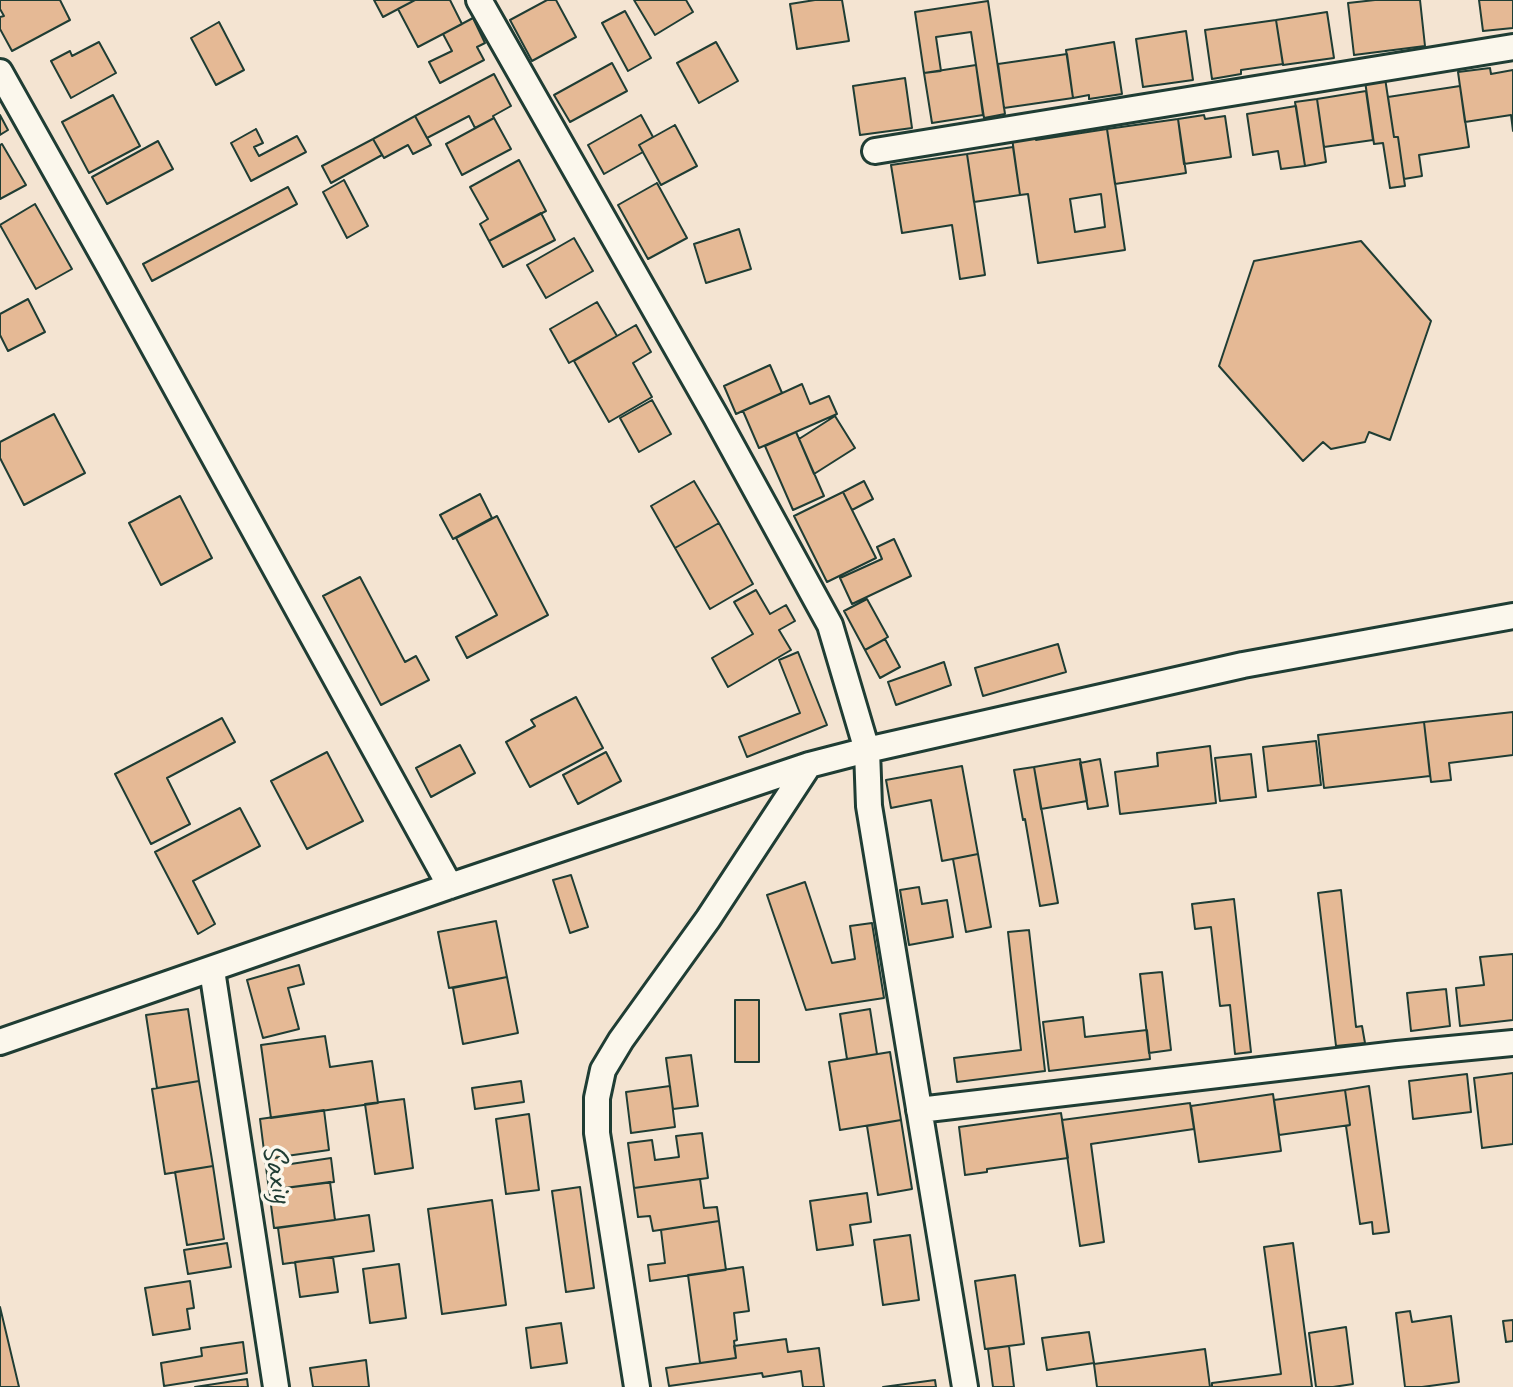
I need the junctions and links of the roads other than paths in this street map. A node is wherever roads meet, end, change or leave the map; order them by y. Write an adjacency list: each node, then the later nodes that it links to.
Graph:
1 (479, 0): 6 (street)
2 (1513, 47): 4 (street)
3 (0, 72): 8 (street)
4 (875, 151)
5 (1513, 616): 6 (street)
6 (867, 750): 7 (street); 12 (street)
7 (809, 765): 8 (street); 14 (street)
8 (450, 886): 9 (street)
9 (212, 970): 10 (street); 13 (street, Saxiy)
10 (0, 1042)
11 (1513, 1043): 12 (street)
12 (919, 1110): 15 (street)
13 (276, 1387)
14 (637, 1387)
15 (965, 1387)

